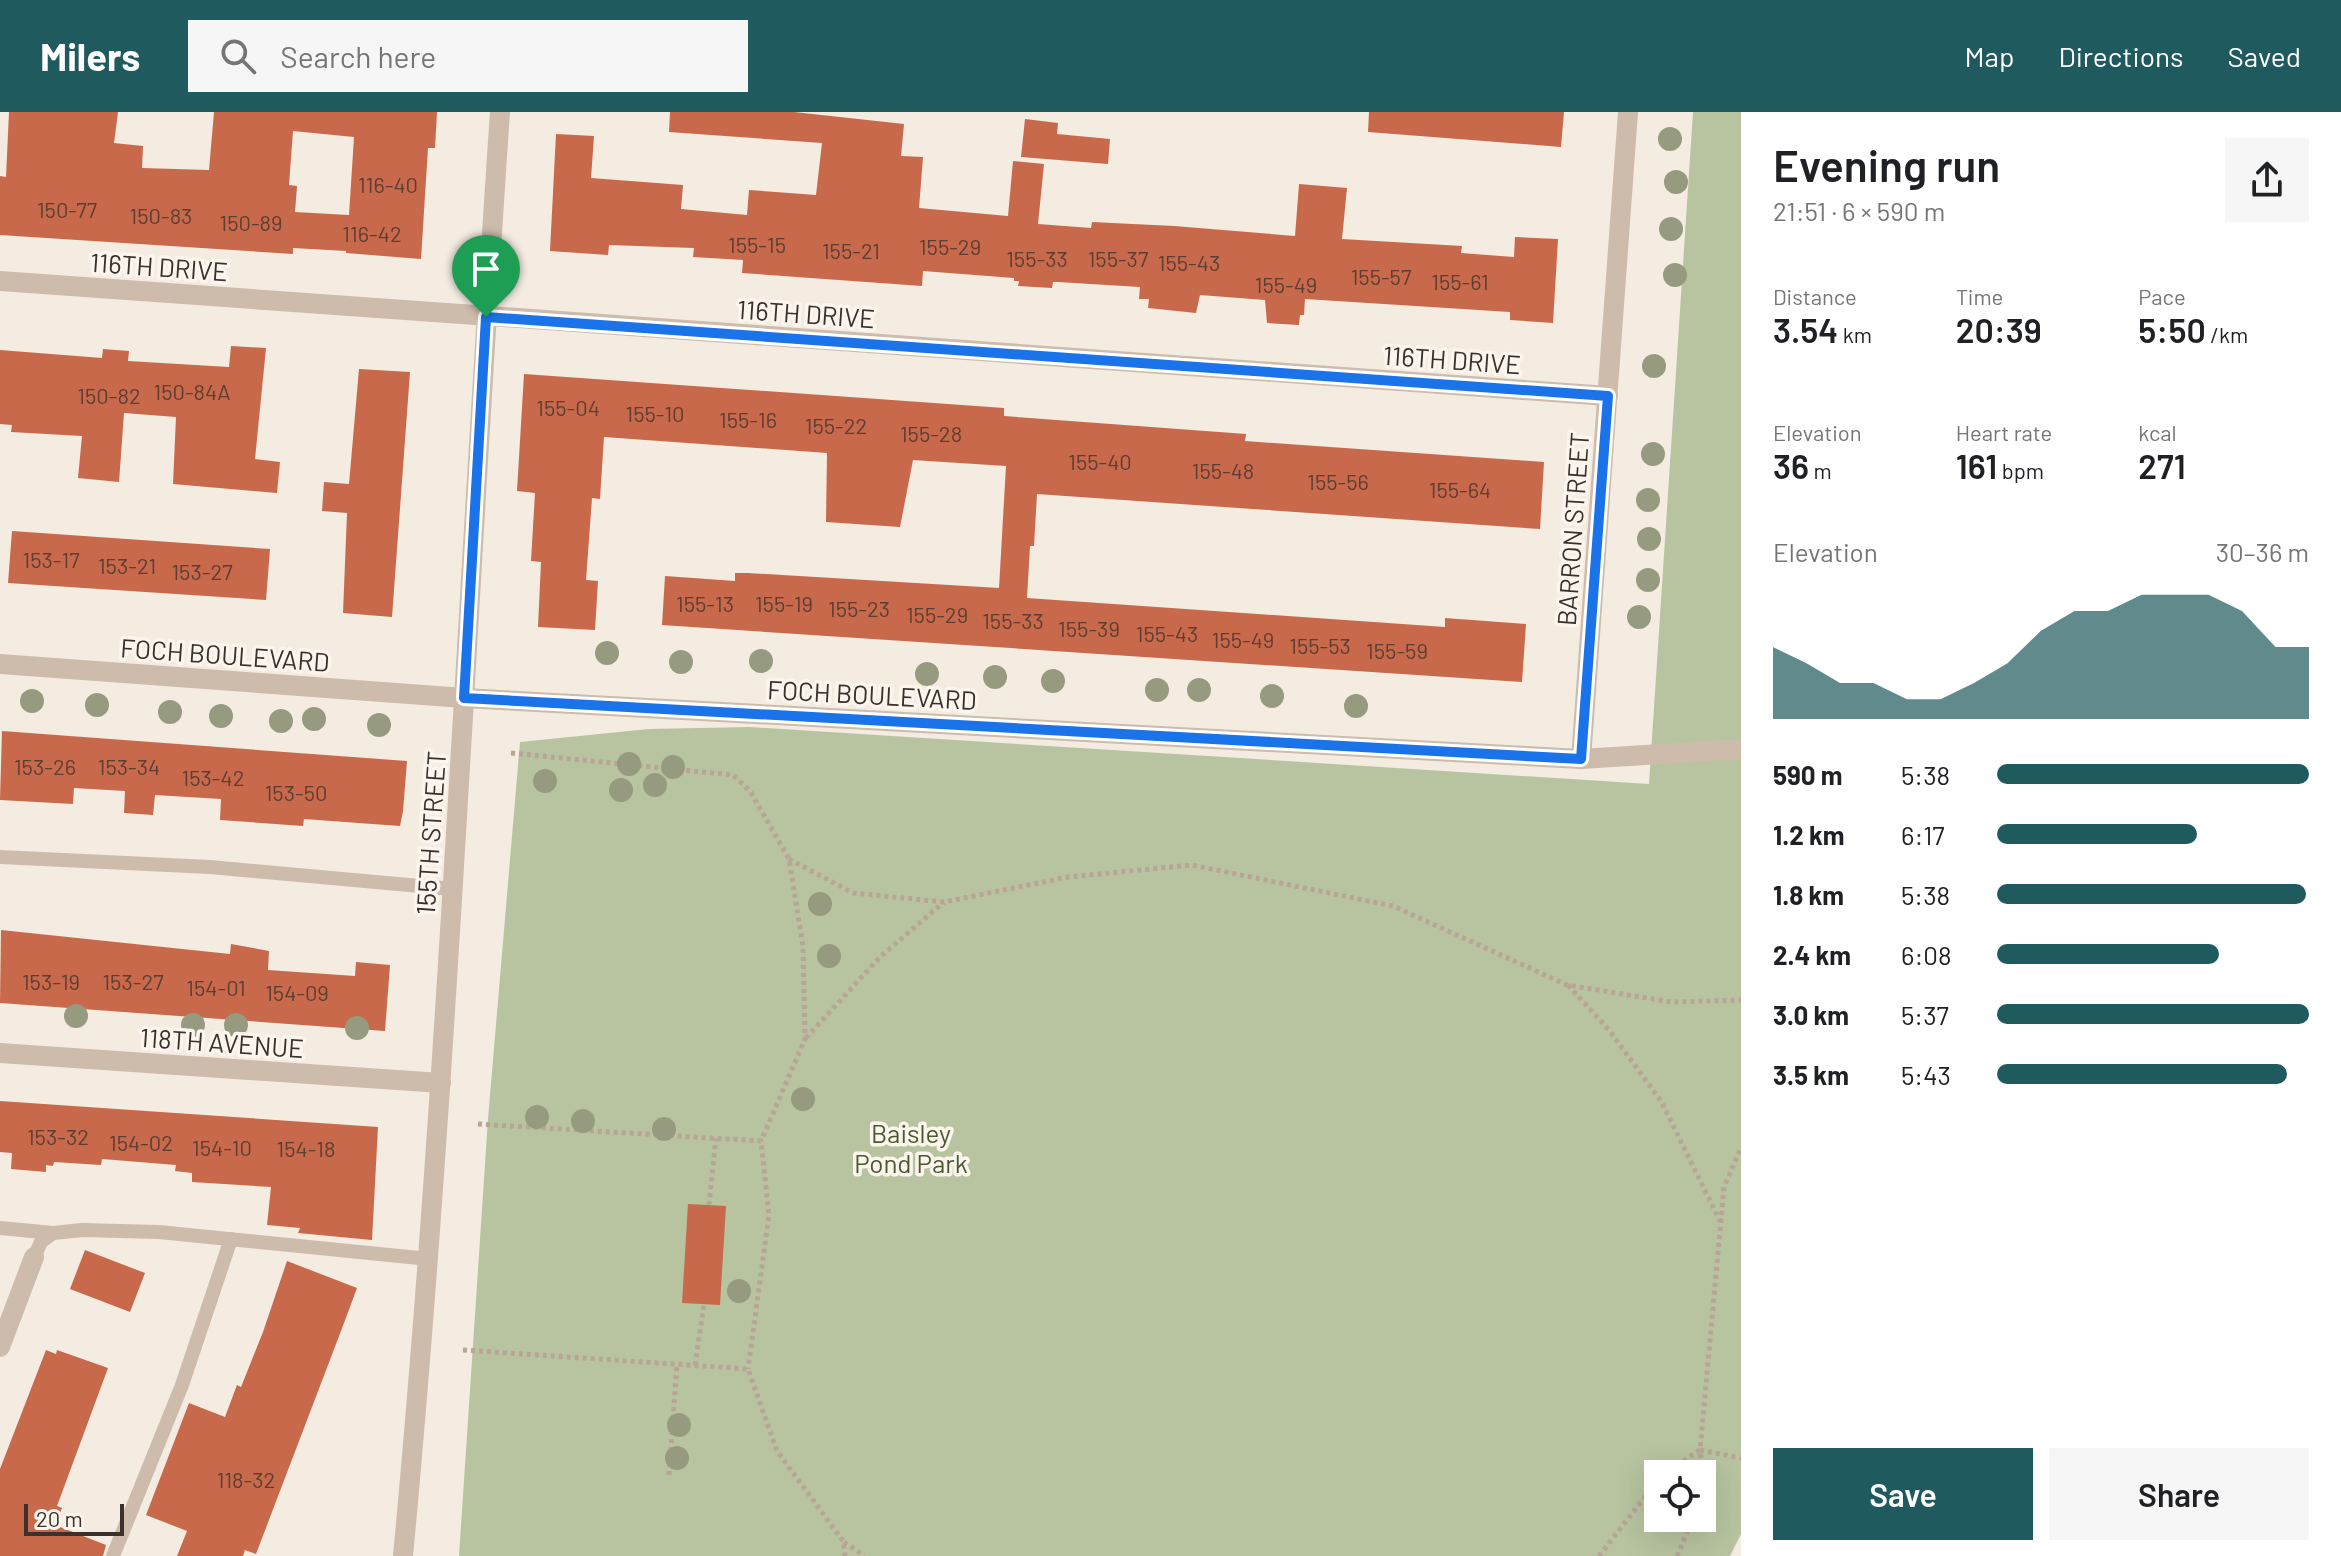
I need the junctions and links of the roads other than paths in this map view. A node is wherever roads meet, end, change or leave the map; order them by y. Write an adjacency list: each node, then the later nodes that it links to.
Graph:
1 (500, 112): 4 (street, 155TH STREET)
2 (1628, 112): 5 (street, BARRON STREET)
3 (0, 281): 4 (street, 116TH DRIVE)
4 (486, 317): 5 (street, 116TH DRIVE); 7 (street, 155TH STREET)
5 (1608, 396): 9 (street, BARRON STREET)
6 (0, 664): 7 (street, FOCH BOULEVARD)
7 (464, 698): 9 (street, FOCH BOULEVARD); 11 (street, 155TH STREET)
8 (1741, 749): 9 (street, FOCH BOULEVARD)
9 (1581, 759)
10 (0, 857): 11 (lane)
11 (453, 889): 13 (street, 155TH STREET)
12 (0, 1053): 13 (street, 118TH AVENUE)
13 (441, 1083): 18 (street, 155TH STREET)
14 (0, 1228): 15 (lane)
15 (53, 1233): 16 (lane); 17 (lane)
16 (231, 1239): 18 (lane); 20 (lane)
17 (34, 1257): 19 (street)
18 (429, 1259): 21 (street, 155TH STREET)
19 (0, 1347)
20 (113, 1556)
21 (403, 1556)

